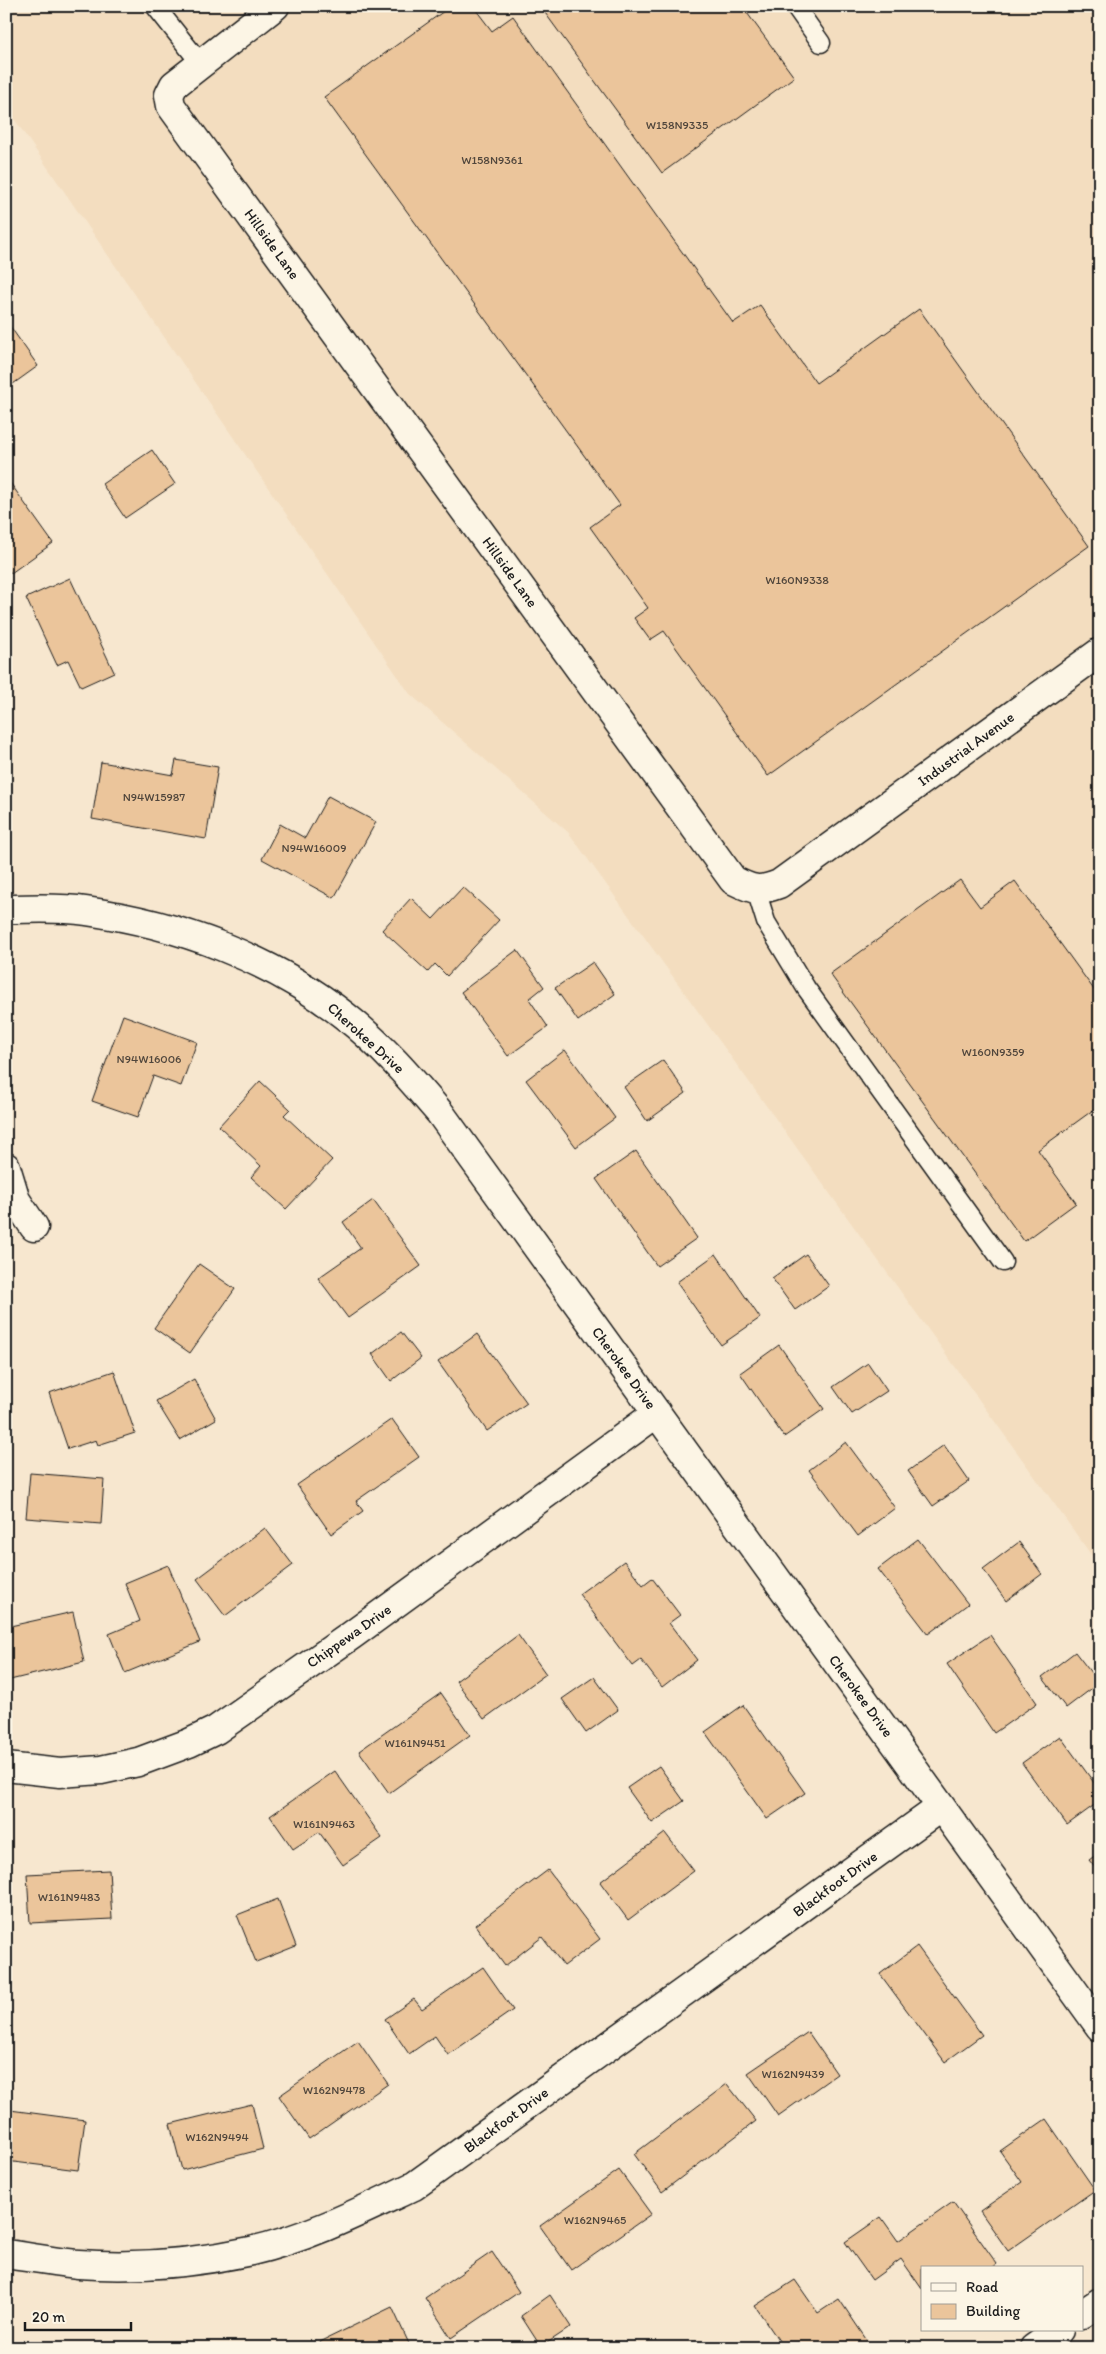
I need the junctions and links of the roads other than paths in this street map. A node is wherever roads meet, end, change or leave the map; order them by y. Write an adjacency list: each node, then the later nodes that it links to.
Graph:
1 (155, 6): 5 (lane)
2 (275, 6): 5 (street, Hillside Lane)
3 (795, 6): 4 (lane)
4 (821, 43)
5 (202, 64): 7 (street, Hillside Lane)
6 (1100, 652): 7 (street, Industrial Avenue)
7 (756, 890): 11 (lane)
8 (6, 909): 12 (street, Cherokee Drive)
9 (6, 1167): 10 (street)
10 (34, 1227)
11 (1003, 1262)
12 (657, 1413): 13 (street, Chippewa Drive); 14 (street, Cherokee Drive)
13 (6, 1767)
14 (941, 1807): 15 (street, Cherokee Drive); 16 (street, Blackfoot Drive)
15 (1100, 2027)
16 (6, 2254)
17 (1100, 2302): 18 (street)
18 (1084, 2313)
19 (1056, 2332): 20 (street)
20 (1034, 2348)

